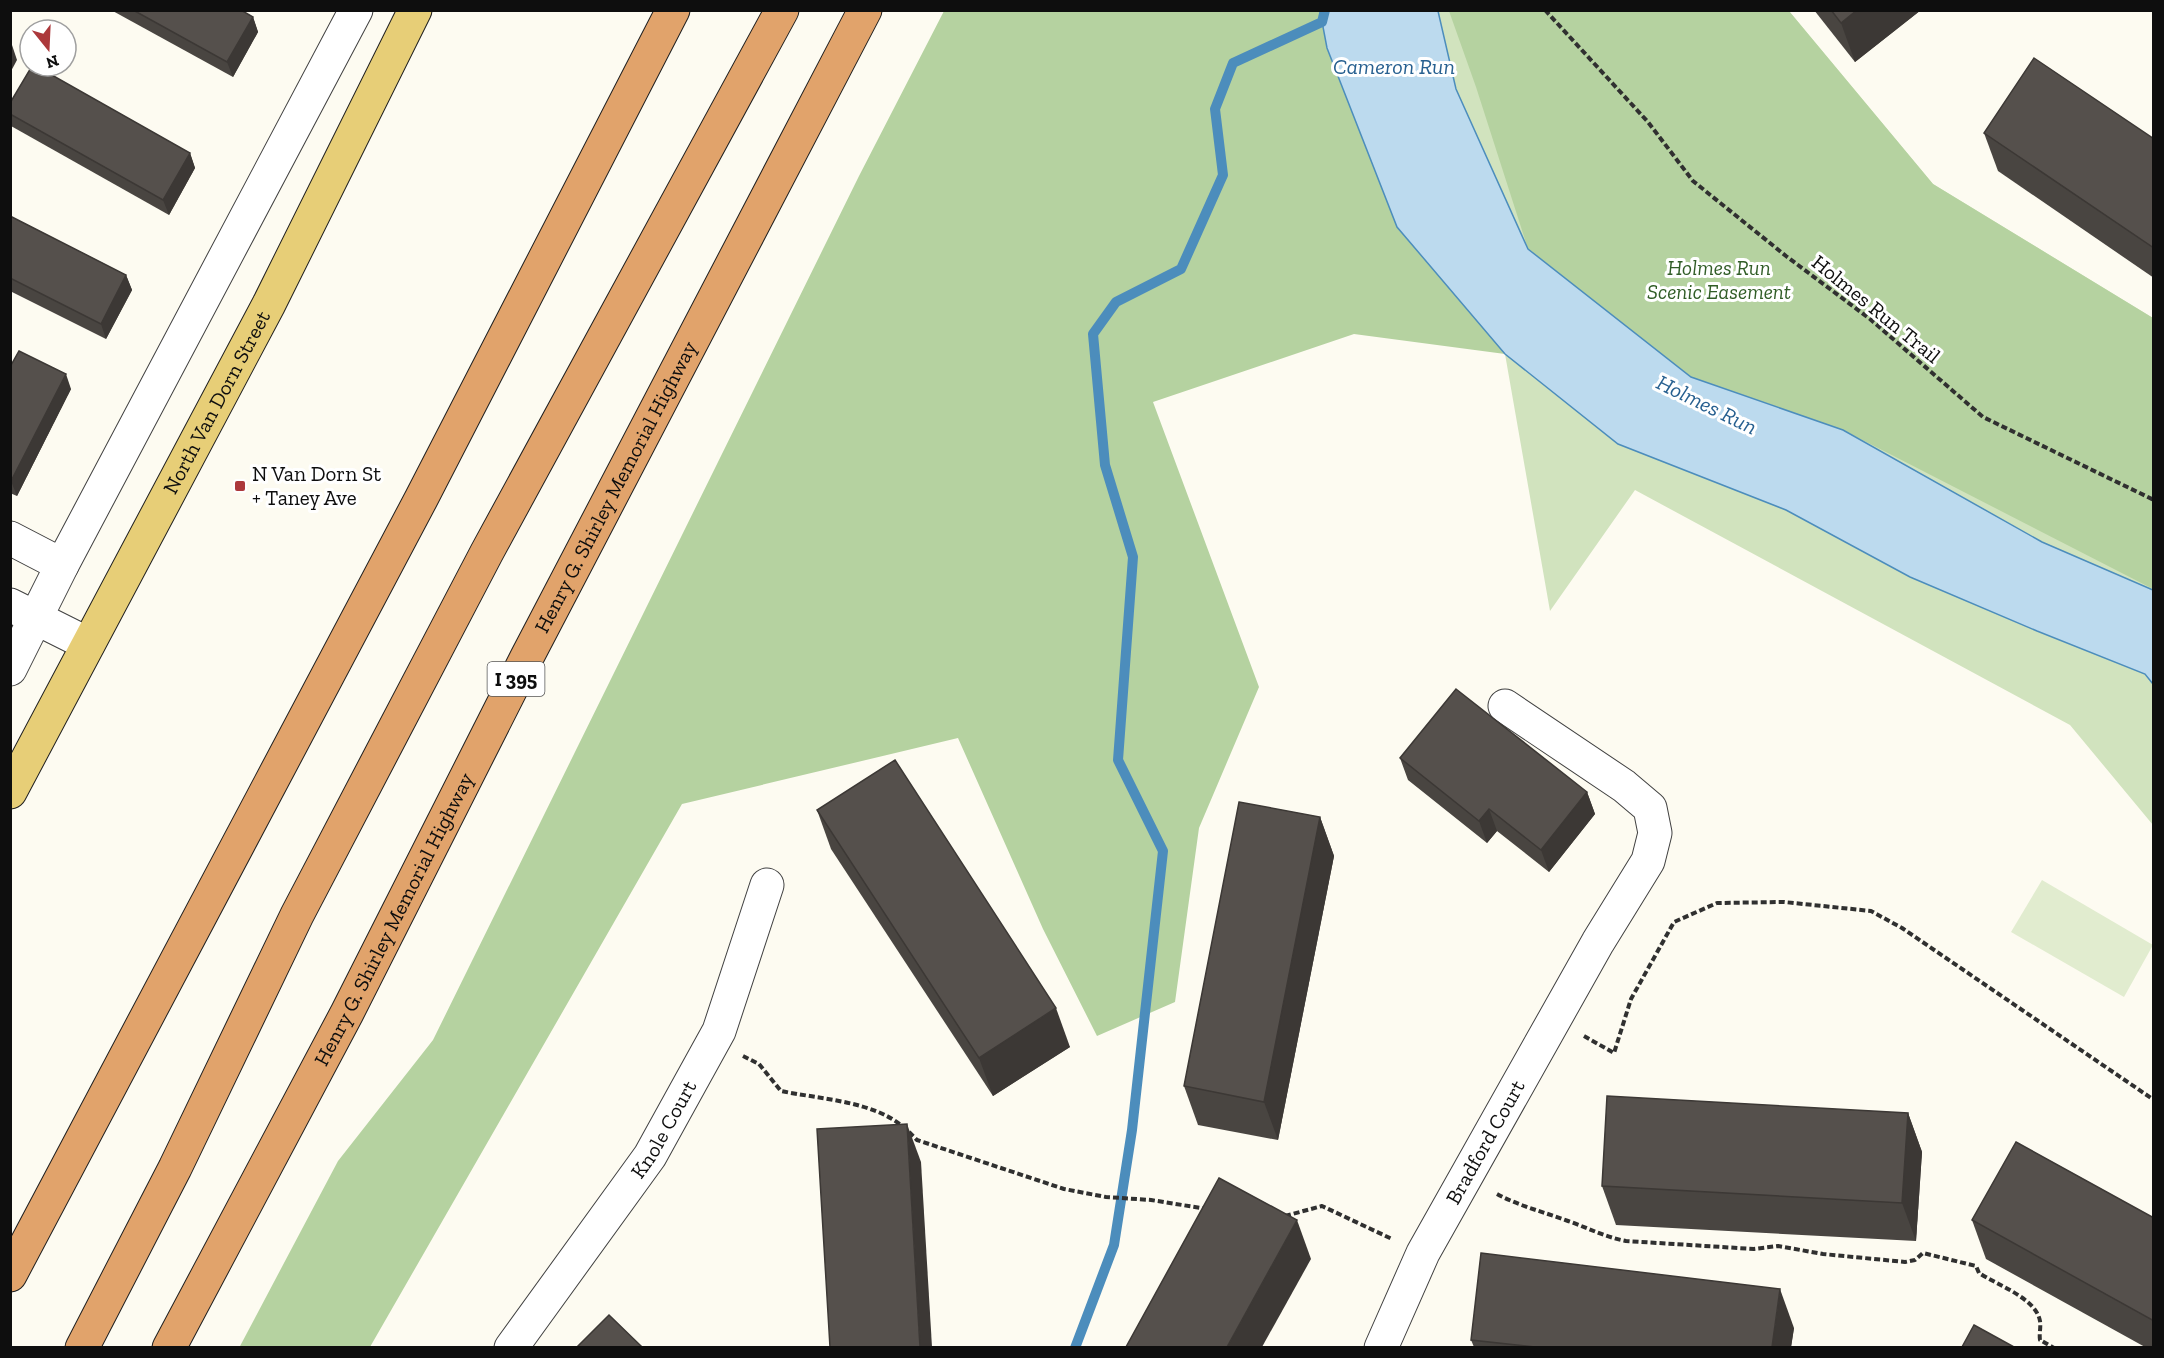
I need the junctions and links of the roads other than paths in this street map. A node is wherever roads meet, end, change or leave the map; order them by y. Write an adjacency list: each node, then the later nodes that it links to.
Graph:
1 (356, 10): 7 (street)
2 (415, 10): 9 (main road, North Van Dorn Street)
3 (673, 10): 14 (highway)
4 (782, 10): 15 (highway)
5 (865, 10): 16 (highway, Henry G. Shirley Memorial Highway / I 395)
6 (10, 538): 7 (street)
7 (62, 565): 8 (street)
8 (23, 611): 9 (street); 10 (street)
9 (88, 644): 12 (main road, North Van Dorn Street)
10 (10, 669)
11 (1505, 706): 18 (street, Bradford Court)
12 (10, 792)
13 (767, 885): 17 (street, Knole Court)
14 (10, 1275)
15 (82, 1347)
16 (169, 1347)
17 (511, 1347)
18 (1381, 1347)

